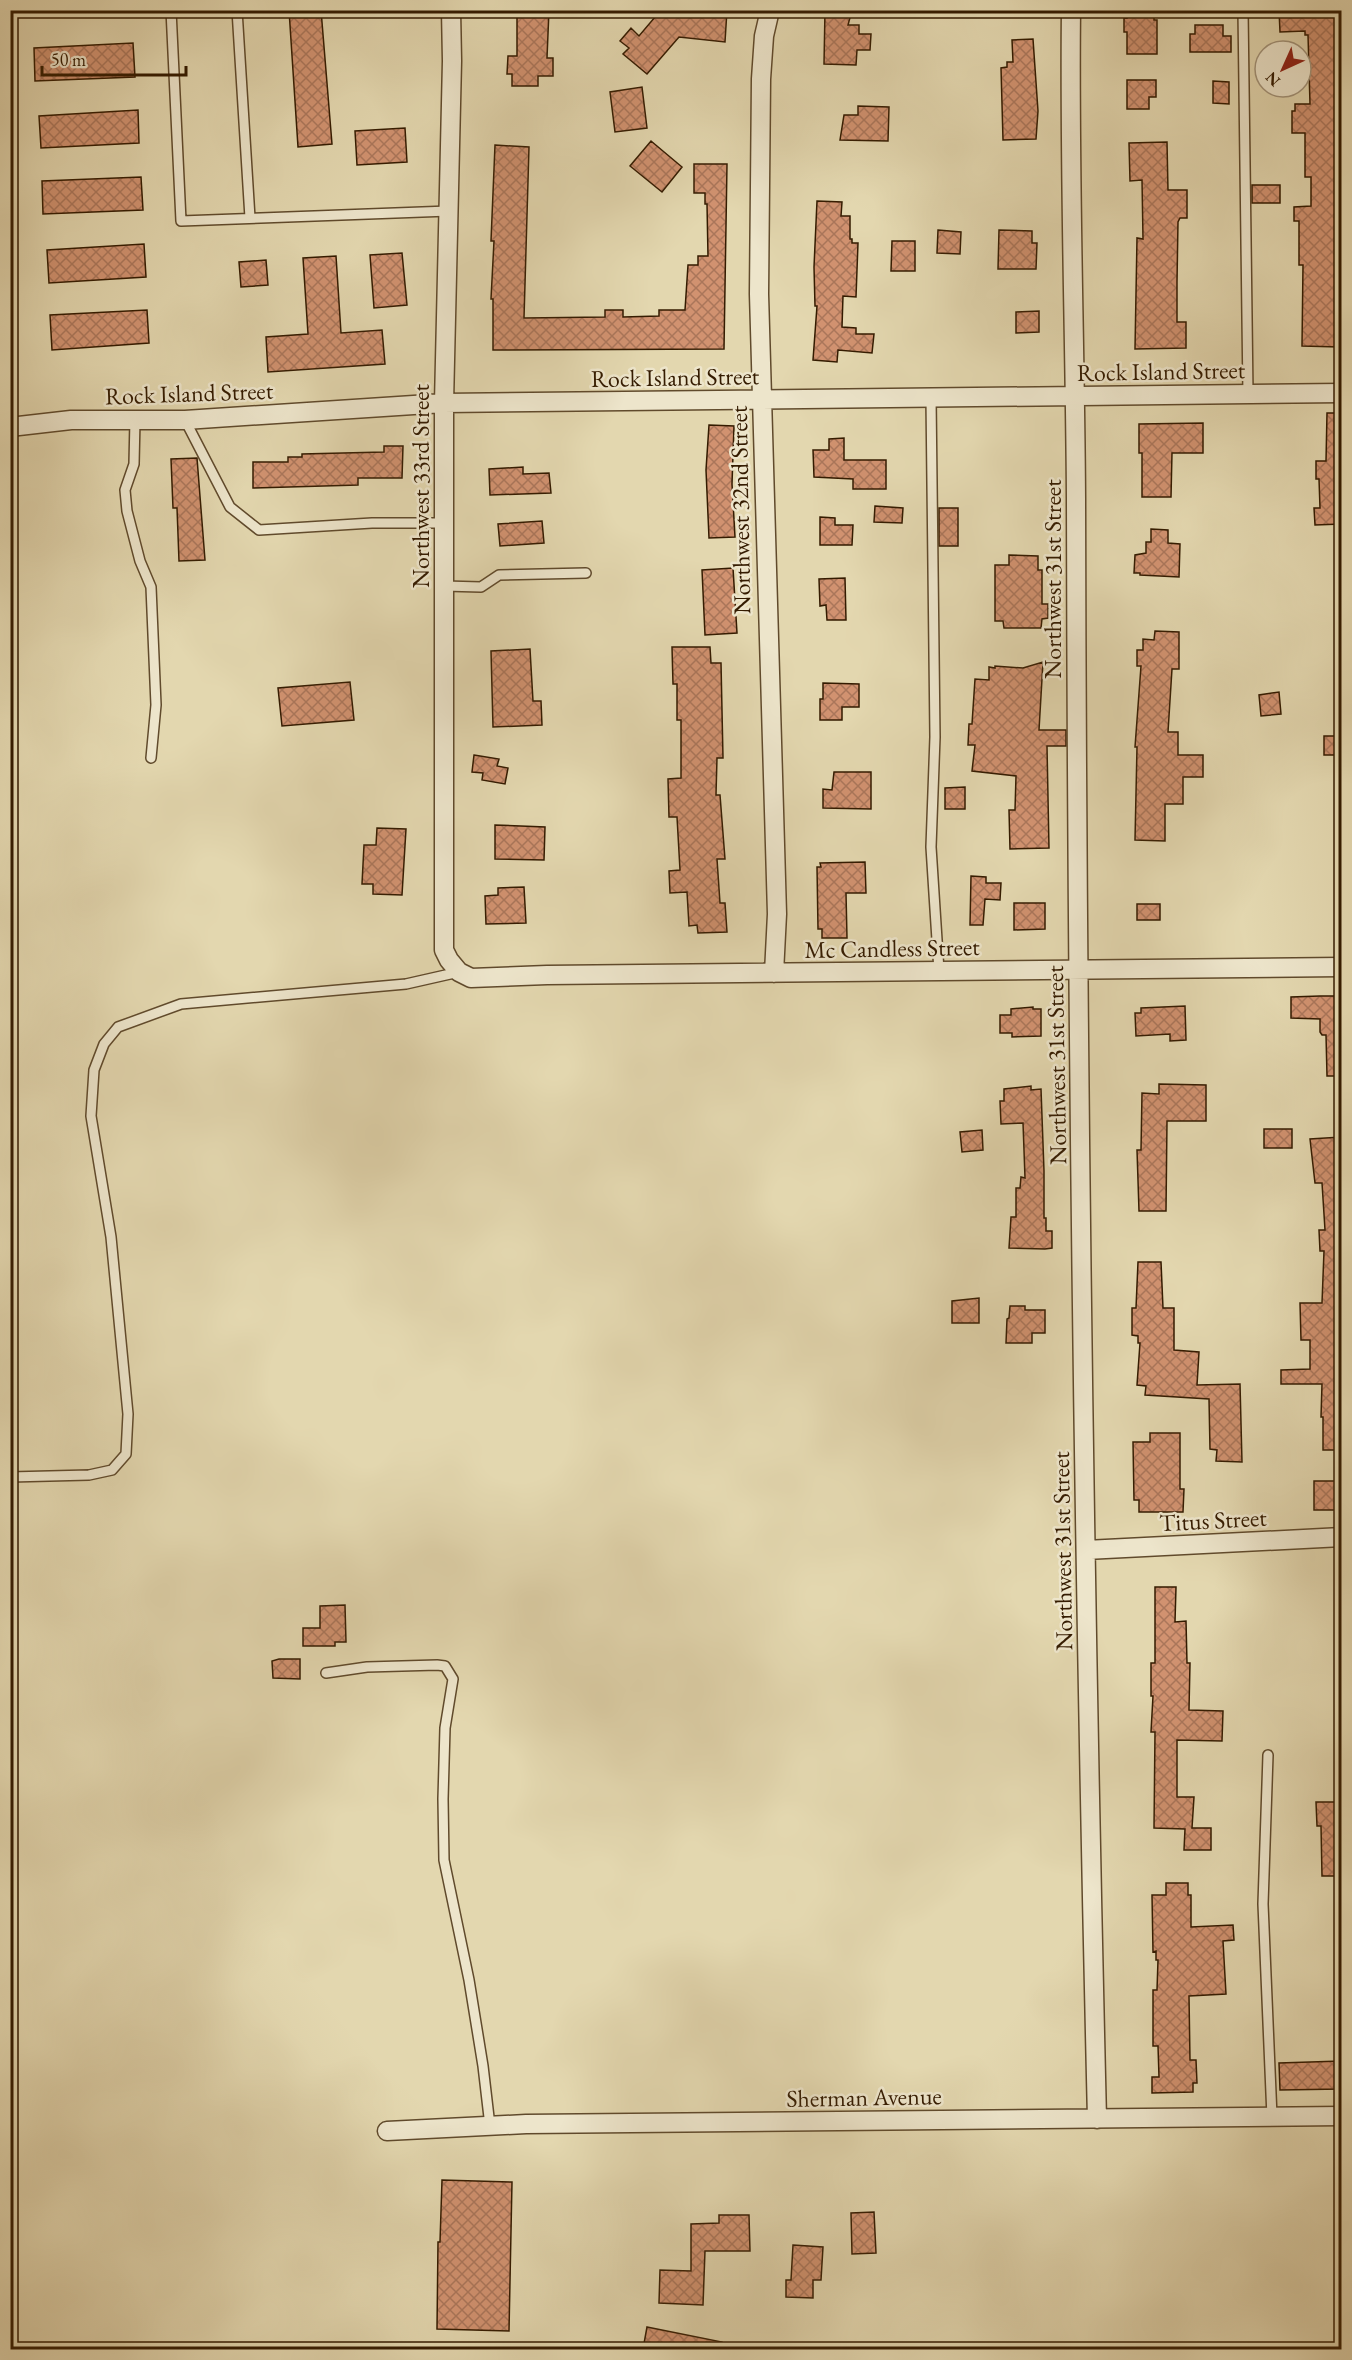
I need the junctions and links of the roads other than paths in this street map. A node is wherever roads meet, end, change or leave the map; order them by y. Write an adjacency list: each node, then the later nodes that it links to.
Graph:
1 (171, 10): 8 (lane)
2 (237, 10): 8 (lane)
3 (451, 10): 7 (street, Northwest 33rd Street)
4 (770, 10): 13 (street, Northwest 32nd Street)
5 (1071, 10): 11 (street, Northwest 31st Street)
6 (1243, 10): 10 (lane)
7 (449, 211): 8 (lane); 14 (street, Northwest 33rd Street)
8 (250, 218)
9 (1341, 393): 10 (street, Rock Island Street)
10 (1248, 394): 11 (street, Rock Island Street)
11 (1076, 396): 12 (street, Rock Island Street); 24 (street, Northwest 31st Street)
12 (931, 398): 13 (street, Rock Island Street); 25 (lane)
13 (762, 400): 14 (street, Rock Island Street); 26 (street, Northwest 32nd Street)
14 (444, 403): 16 (street, Rock Island Street); 18 (street, Northwest 33rd Street)
15 (135, 420): 16 (street, Rock Island Street); 17 (street, Rock Island Street); 21 (lane)
16 (185, 420): 18 (lane)
17 (10, 427)
18 (444, 523): 20 (street, Northwest 33rd Street)
19 (586, 573): 20 (lane)
20 (444, 586): 22 (street, Northwest 33rd Street)
21 (151, 758)
22 (454, 966): 26 (street, Mc Candless Street); 27 (lane)
23 (1341, 967): 24 (street, Mc Candless Street)
24 (1079, 970): 25 (street, Mc Candless Street); 29 (street, Northwest 31st Street)
25 (939, 971): 26 (street, Mc Candless Street)
26 (774, 973)
27 (10, 1477)
28 (1341, 1537): 29 (street, Titus Street)
29 (1086, 1550): 34 (street, Northwest 31st Street)
30 (326, 1673): 35 (lane)
31 (1268, 1755): 33 (lane)
32 (1341, 2116): 33 (street, Sherman Avenue)
33 (1272, 2117): 34 (street, Sherman Avenue)
34 (1097, 2119): 35 (street, Sherman Avenue)
35 (490, 2126): 36 (street, Sherman Avenue)
36 (387, 2131)

